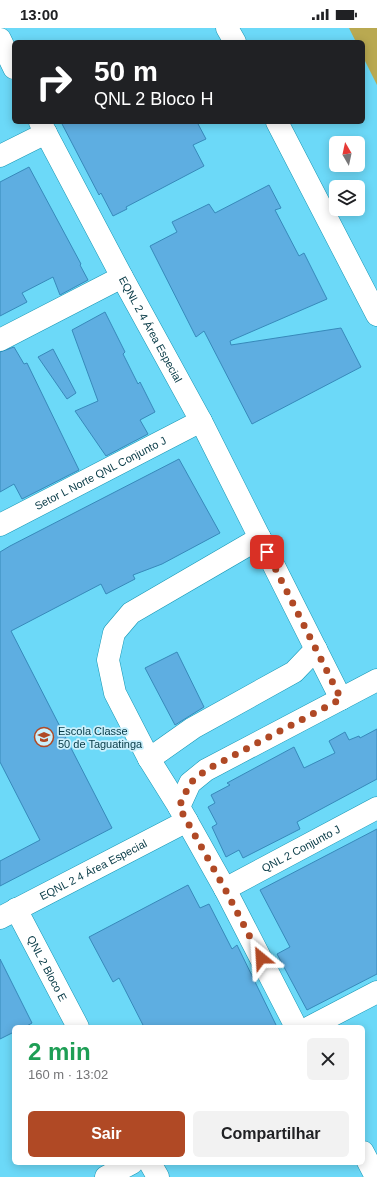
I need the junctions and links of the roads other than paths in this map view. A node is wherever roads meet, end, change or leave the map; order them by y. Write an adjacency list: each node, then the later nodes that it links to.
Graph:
1 (227, 28): 3 (street)
2 (0, 39): 4 (street)
3 (234, 40)
4 (12, 64)
5 (278, 124): 9 (street)
6 (43, 127): 7 (street); 8 (street, EQNL 2 4 Área Especial)
7 (0, 156)
8 (122, 278): 10 (street); 11 (street, EQNL 2 4 Área Especial)
9 (377, 315)
10 (0, 340)
11 (201, 421): 12 (street, Setor L Norte QNL Conjunto J); 13 (street, EQNL 2 4 Área Especial)
12 (0, 525)
13 (260, 538): 14 (street, EQNL 2 4 Área Especial); 17 (street)
14 (316, 649): 16 (street, EQNL 2 4 Área Especial); 17 (street)
15 (377, 680): 16 (street)
16 (341, 699): 19 (street)
17 (149, 759): 19 (street)
18 (377, 808): 20 (street, QNL 2 Conjunto J)
19 (183, 814): 20 (street); 21 (street, EQNL 2 4 Área Especial)
20 (225, 889): 24 (street)
21 (8, 913): 23 (street, QNL 2 Bloco E)
22 (377, 992): 25 (street)
23 (77, 1025)
24 (295, 1025)
25 (314, 1025)
26 (365, 1156): 31 (street)
27 (128, 1165): 29 (street)
28 (151, 1165): 30 (street)
29 (106, 1177)
30 (158, 1177)
31 (376, 1177)

